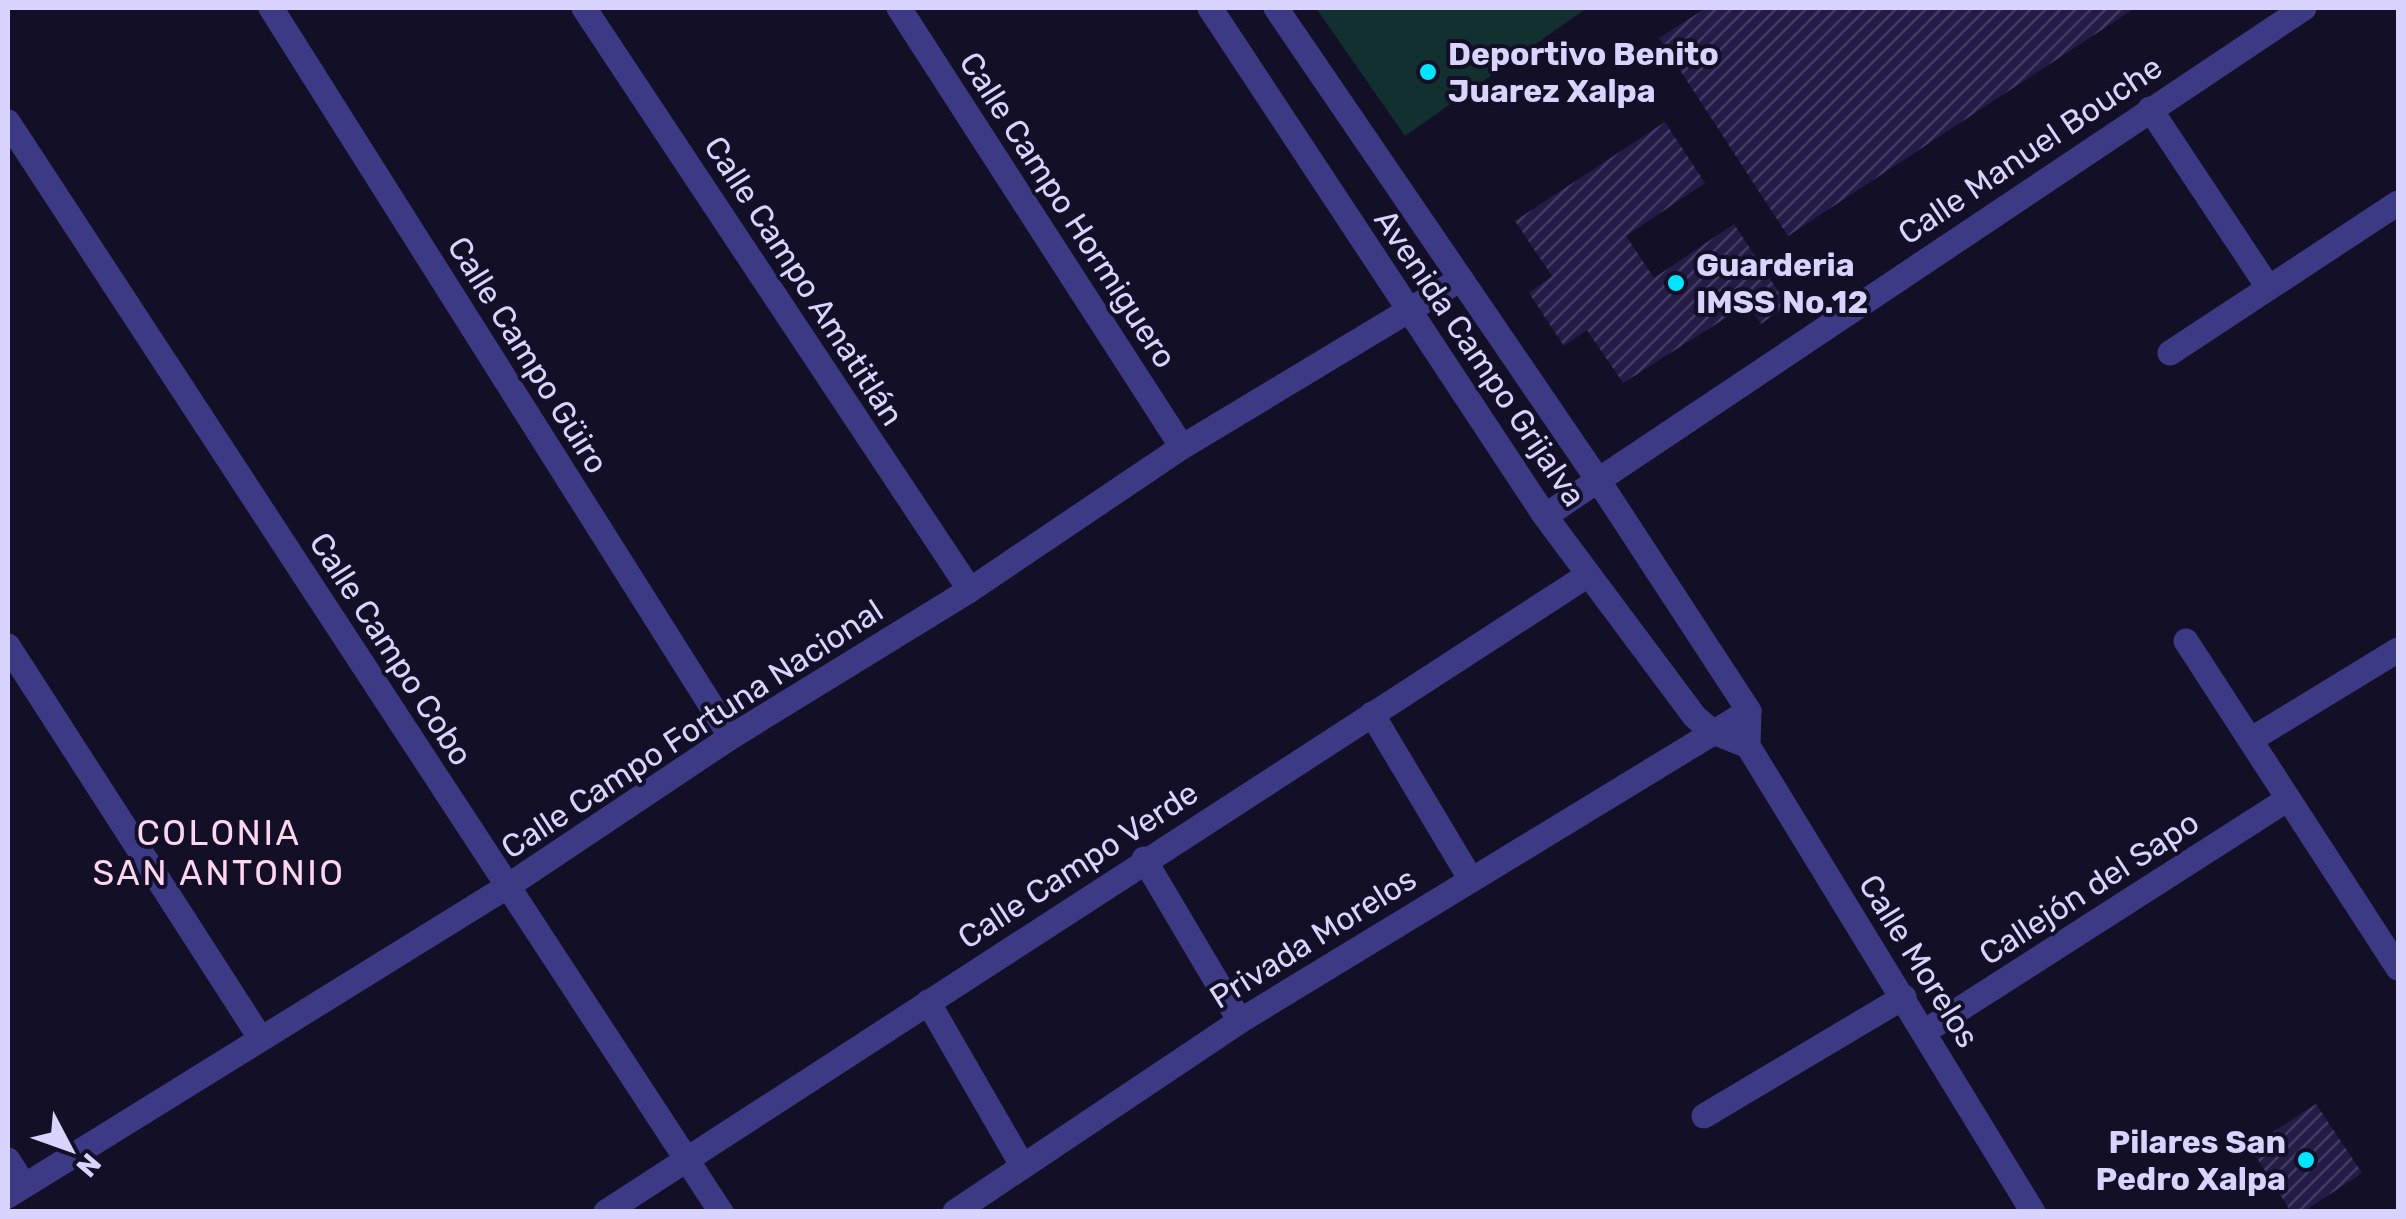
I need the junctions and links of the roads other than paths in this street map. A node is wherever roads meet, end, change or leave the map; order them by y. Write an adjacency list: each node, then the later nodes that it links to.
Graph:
1 (270, 8): 25 (street, Calle Campo Güiro)
2 (584, 8): 18 (street, Calle Campo Amatitlán)
3 (899, 8): 14 (street, Calle Campo Hormiguero)
4 (1210, 8): 12 (street, Avenida Campo Grijalva)
5 (1276, 8): 10 (street, Avenida Campo Grijalva)
6 (2304, 8): 7 (street, Calle Manuel Bouche)
7 (2150, 109): 11 (street); 15 (street, Calle Manuel Bouche)
8 (8, 122): 31 (street, Calle Campo Cobo)
9 (2398, 203): 11 (street)
10 (1461, 279): 12 (street, Calle Campo Fortuna Nacional); 15 (street, Avenida Campo Grijalva)
11 (2268, 286): 13 (street)
12 (1408, 310): 14 (street, Calle Campo Fortuna Nacional); 16 (street, Avenida Campo Grijalva)
13 (2170, 353)
14 (1182, 447): 18 (street, Calle Campo Fortuna Nacional)
15 (1598, 480): 16 (street, Calle Manuel Bouche); 22 (street, Avenida Campo Grijalva)
16 (1546, 516): 17 (street, Avenida Campo Grijalva)
17 (1588, 575): 23 (street, Calle Campo Verde); 24 (street, Avenida Campo Grijalva)
18 (970, 590): 25 (street, Calle Campo Fortuna Nacional)
19 (2186, 640): 26 (street)
20 (8, 646): 37 (street)
21 (2398, 650): 26 (street)
22 (1749, 711): 24 (street, Privada Morelos); 27 (street)
23 (1372, 714): 29 (street, Calle Campo Verde); 30 (street)
24 (1713, 732): 27 (street); 30 (street, Privada Morelos)
25 (732, 737): 31 (street, Calle Campo Fortuna Nacional)
26 (2252, 739): 28 (street)
27 (1748, 746): 33 (street, Calle Morelos)
28 (2288, 799): 32 (street); 36 (street, Callejón del Sapo)
29 (1144, 859): 34 (street, Calle Campo Verde); 35 (street)
30 (1470, 878): 35 (street, Privada Morelos)
31 (508, 886): 37 (street, Calle Campo Fortuna Nacional); 40 (street, Calle Campo Cobo)
32 (2398, 968)
33 (1904, 997): 36 (street, Calle Morelos); 38 (street)
34 (928, 1002): 40 (street, Calle Campo Verde); 41 (street)
35 (1240, 1021): 41 (street, Privada Morelos)
36 (1924, 1032): 46 (street, Calle Morelos)
37 (259, 1036): 42 (street, Calle Campo Fortuna Nacional)
38 (1704, 1116)
39 (8, 1160): 42 (street)
40 (684, 1160): 43 (street, Calle Campo Verde); 44 (street, Calle Campo Cobo)
41 (1022, 1165): 45 (street, Privada Morelos)
42 (16, 1190)
43 (606, 1212)
44 (721, 1212)
45 (955, 1212)
46 (2033, 1212)

